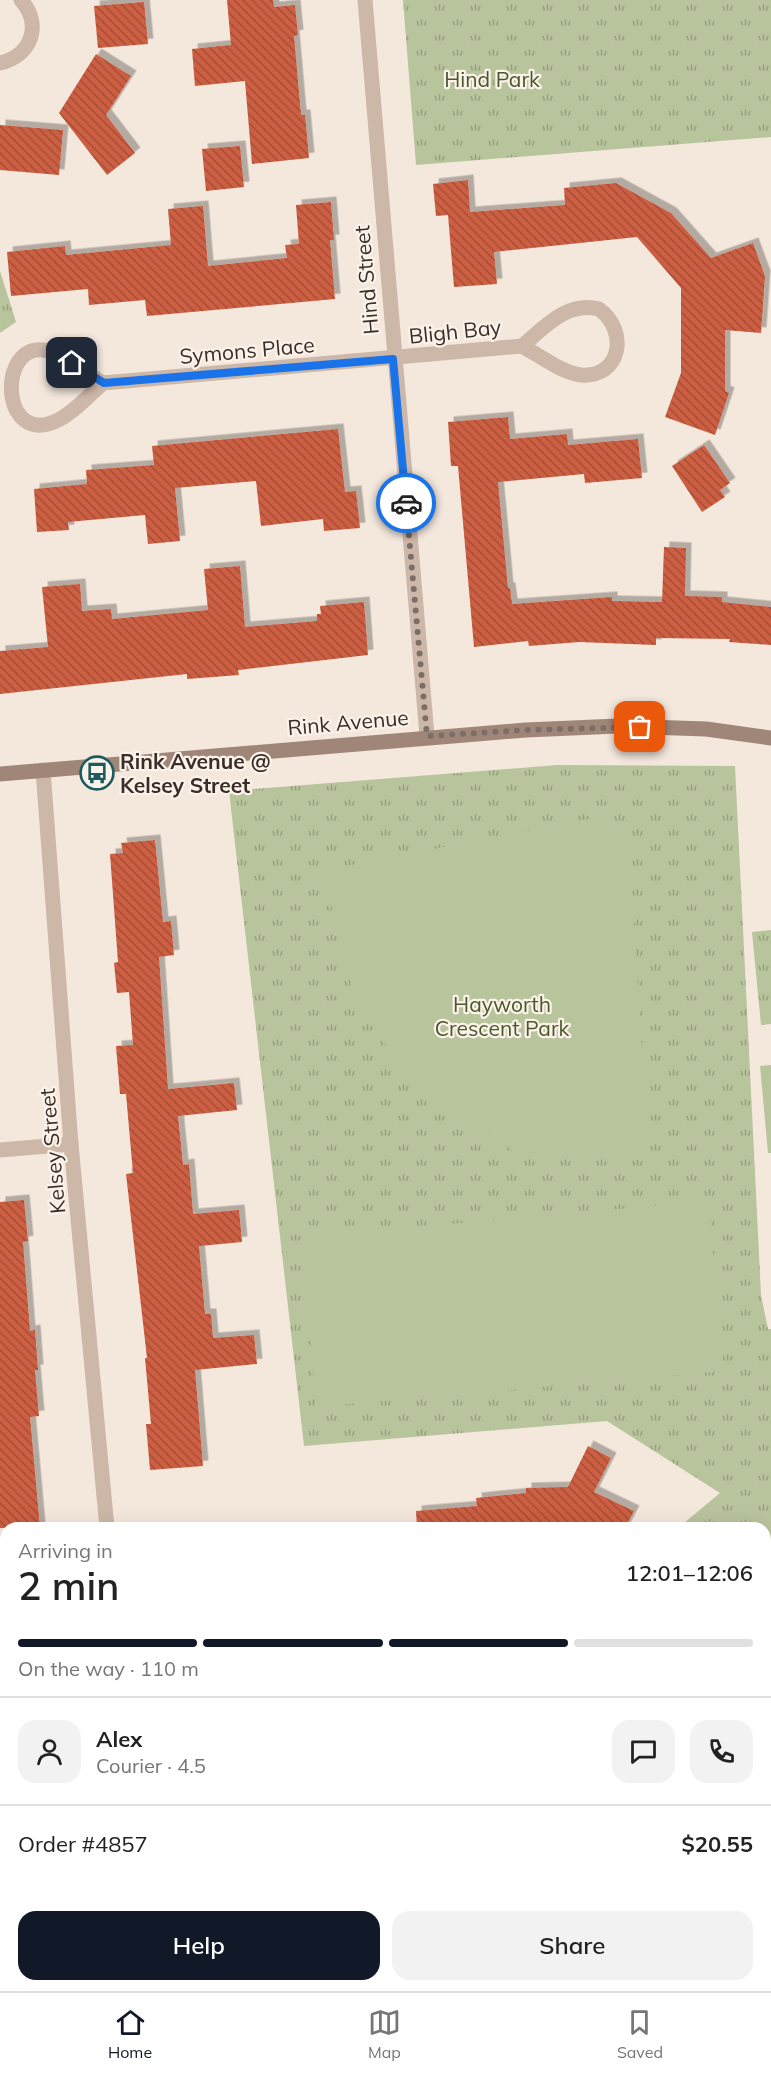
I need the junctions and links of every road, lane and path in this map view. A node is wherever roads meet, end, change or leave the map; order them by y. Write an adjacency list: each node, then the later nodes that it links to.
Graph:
1 (21, 0): 3 (street)
2 (365, 0): 5 (street, Hind Street)
3 (0, 63)
4 (522, 346): 4 (street, Bligh Bay); 5 (street, Bligh Bay)
5 (393, 359): 6 (street, Symons Place); 7 (street, Hind Street)
6 (104, 383): 6 (street)
7 (427, 736): 8 (street, Rink Avenue); 9 (street, Rink Avenue)
8 (771, 738)
9 (43, 770): 10 (street, Rink Avenue); 11 (street, Kelsey Street)
10 (0, 774)
11 (72, 1144): 12 (street); 13 (street, Kelsey Street)
12 (0, 1150)
13 (105, 1522)

